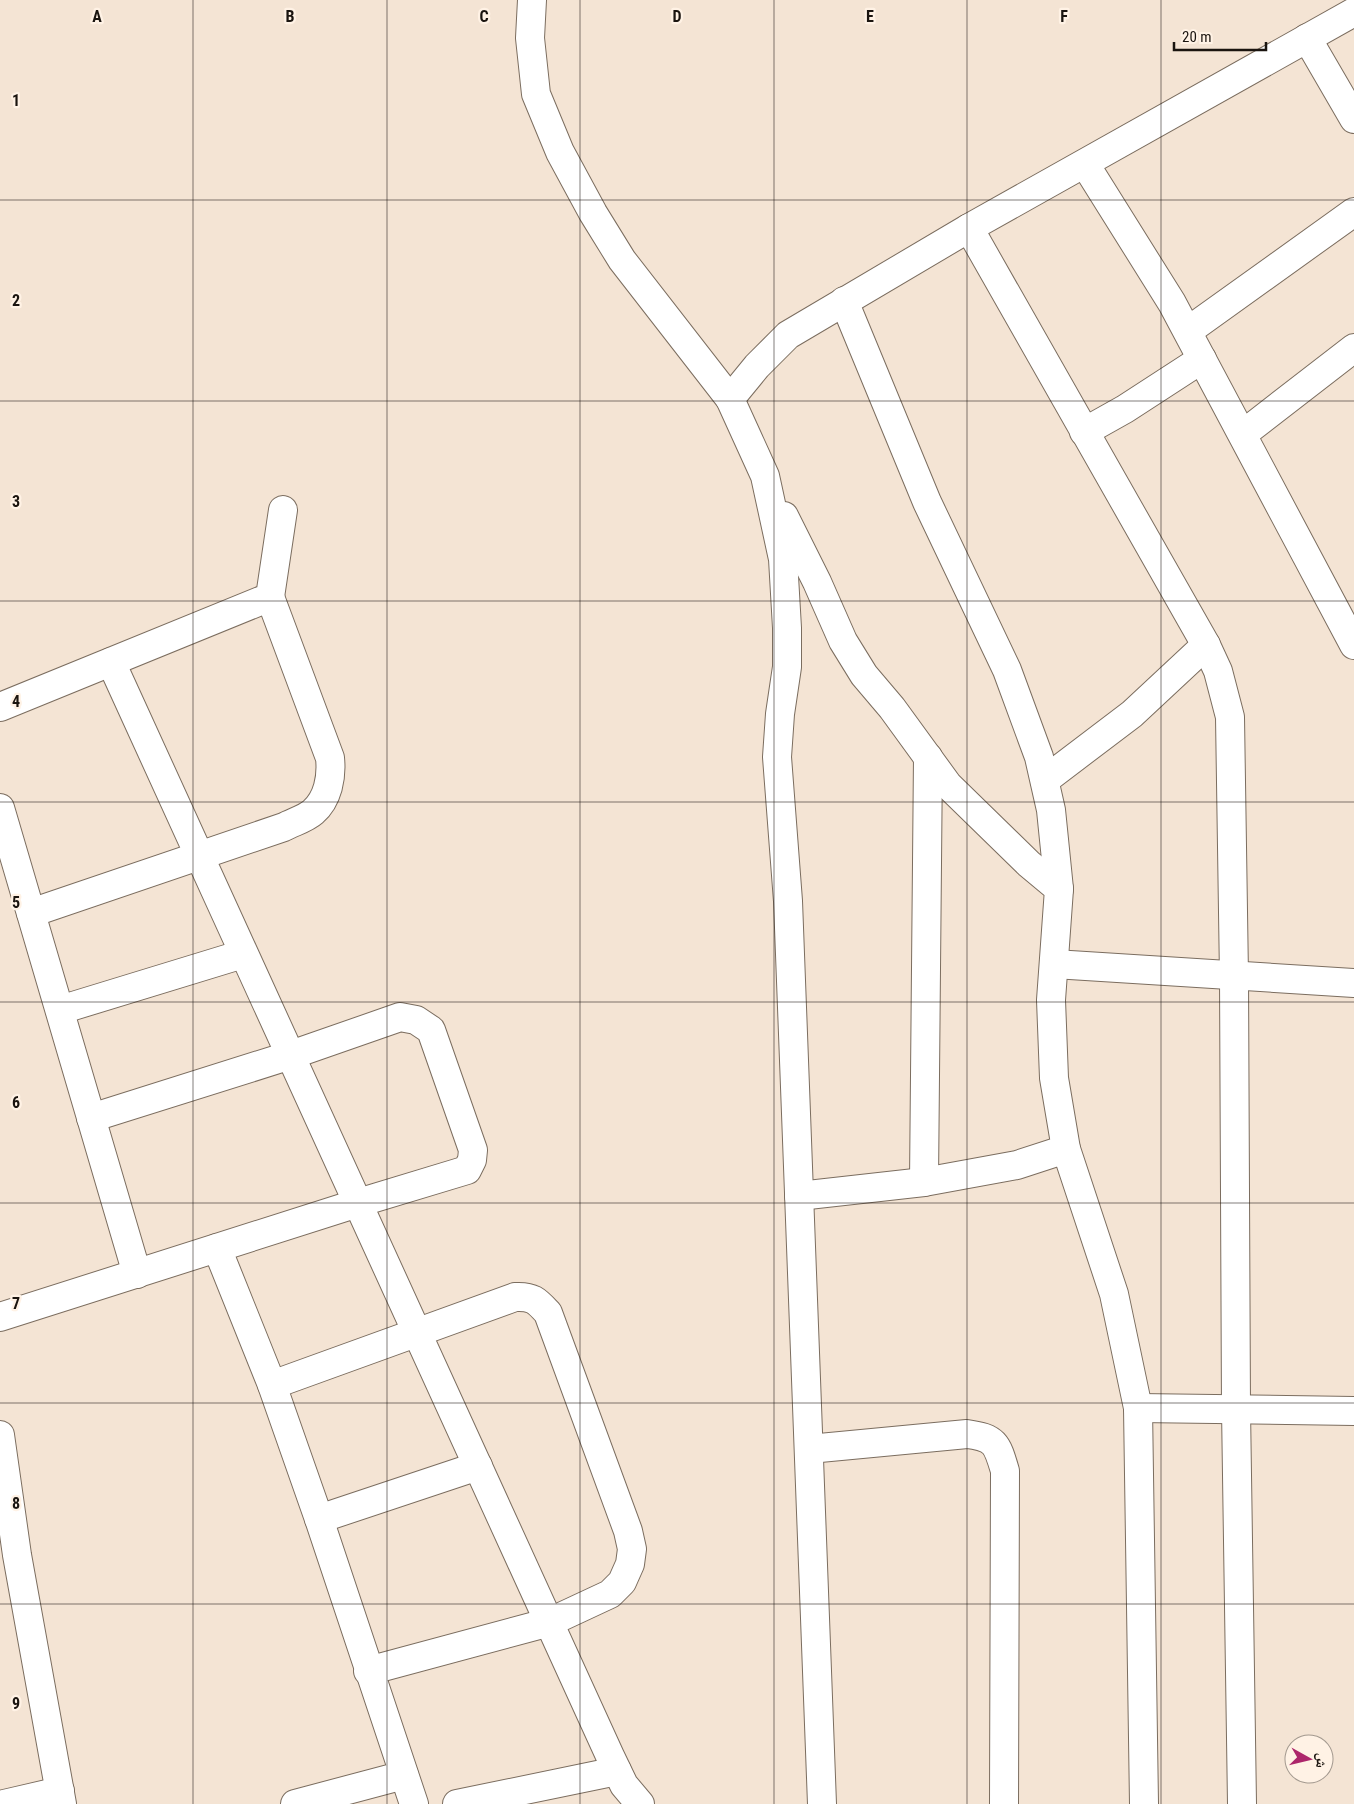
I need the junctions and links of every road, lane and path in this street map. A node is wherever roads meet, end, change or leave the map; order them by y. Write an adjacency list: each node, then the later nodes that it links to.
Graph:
1 (532, 0): 12 (street)
2 (1354, 12): 3 (street)
3 (1307, 38): 4 (street); 5 (street)
4 (1354, 119)
5 (1085, 164): 7 (street); 9 (street)
6 (1354, 212): 9 (street)
7 (969, 228): 8 (street); 13 (street)
8 (844, 301): 12 (street); 23 (street)
9 (1188, 331): 11 (street)
10 (1354, 348): 14 (street)
11 (1202, 359): 13 (street); 14 (street)
12 (730, 399): 15 (street)
13 (1084, 432): 18 (street)
14 (1243, 434): 19 (street)
15 (765, 476): 22 (street); 37 (street)
16 (283, 510): 17 (street)
17 (270, 597): 20 (street); 25 (street)
18 (1206, 645): 23 (street); 30 (street)
19 (1354, 646)
20 (111, 662): 21 (street); 25 (street)
21 (0, 707)
22 (928, 757): 26 (street); 36 (street)
23 (1044, 780): 26 (street)
24 (0, 808): 27 (street)
25 (198, 855): 27 (street); 28 (street)
26 (1059, 888): 29 (street)
27 (31, 913): 32 (street)
28 (244, 954): 32 (street); 33 (street)
29 (1054, 964): 30 (street); 35 (street)
30 (1234, 976): 31 (street); 45 (street)
31 (1354, 983)
32 (60, 1010): 34 (street)
33 (291, 1055): 34 (street); 38 (street); 38 (street)
34 (92, 1118): 40 (street)
35 (1066, 1150): 36 (street); 44 (street)
36 (924, 1182): 37 (street)
37 (799, 1196): 49 (street)
38 (358, 1203): 39 (street); 42 (street)
39 (216, 1248): 40 (street); 43 (street)
40 (137, 1274): 41 (street)
41 (0, 1317)
42 (418, 1333): 43 (street); 50 (street); 53 (street)
43 (272, 1385): 51 (street)
44 (1138, 1408): 45 (street); 65 (street)
45 (1236, 1409): 46 (street); 66 (street)
46 (1354, 1411)
47 (0, 1435): 48 (street)
48 (0, 1439): 52 (street)
49 (809, 1449): 63 (street); 64 (street)
50 (478, 1466): 51 (street); 53 (street)
51 (319, 1519): 54 (street)
52 (8, 1557): 57 (street)
53 (550, 1622): 54 (street); 55 (street)
54 (368, 1671): 56 (street)
55 (617, 1772): 61 (street); 62 (street)
56 (404, 1775): 59 (street); 60 (street)
57 (61, 1798): 58 (street)
58 (4, 1804)
59 (296, 1804)
60 (414, 1804)
61 (457, 1804)
62 (640, 1804)
63 (822, 1804)
64 (1004, 1804)
65 (1144, 1804)
66 (1242, 1804)

